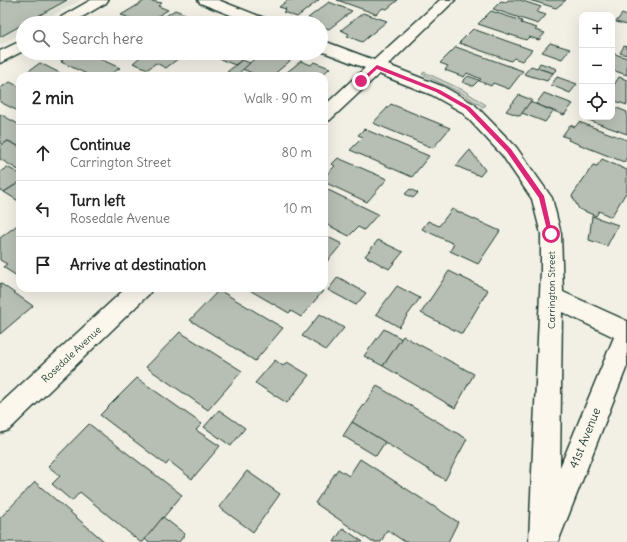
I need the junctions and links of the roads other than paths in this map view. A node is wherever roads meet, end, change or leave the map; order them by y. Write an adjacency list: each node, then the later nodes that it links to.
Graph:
1 (101, 0): 4 (street)
2 (205, 0): 5 (street)
3 (448, 0): 9 (street)
4 (73, 16)
5 (246, 16)
6 (328, 48): 9 (street, Carrington Street)
7 (16, 49): 8 (street)
8 (0, 58)
9 (377, 67): 10 (street); 12 (street, Carrington Street)
10 (328, 112)
11 (137, 292): 14 (street, Rosedale Avenue)
12 (552, 297): 13 (street); 15 (street, Carrington Street)
13 (627, 334): 15 (street, 41st Avenue)
14 (0, 421)
15 (544, 541)

